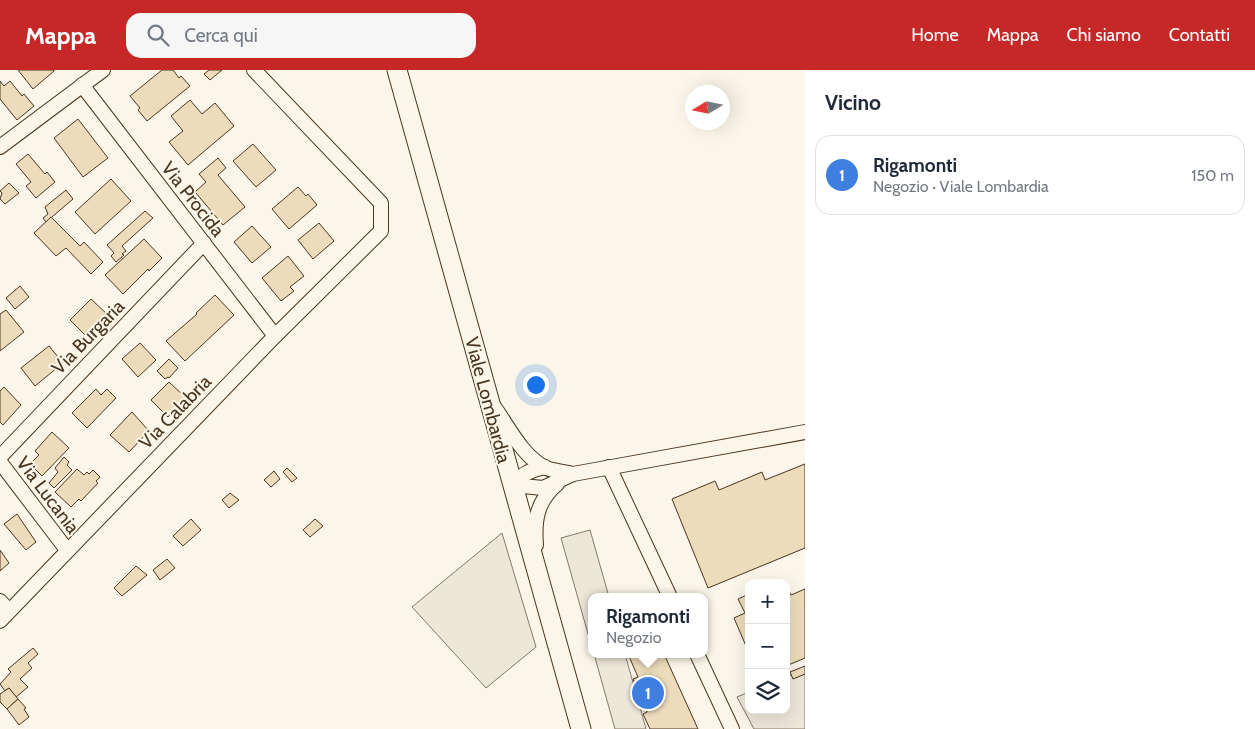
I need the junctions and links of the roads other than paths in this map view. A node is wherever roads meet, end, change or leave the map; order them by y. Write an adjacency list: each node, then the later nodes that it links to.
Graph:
1 (103, 70): 4 (street)
2 (254, 70): 7 (street, Via Calabria)
3 (397, 70): 8 (main road, Viale Lombardia)
4 (82, 85): 5 (street); 6 (street, Via Procida)
5 (0, 147)
6 (204, 243): 7 (street, Via Procida); 10 (street, Via Burgaria)
7 (275, 336): 17 (street, Via Calabria)
8 (487, 396): 12 (street); 16 (main road, Viale Lombardia)
9 (805, 432): 13 (street)
10 (0, 457)
11 (0, 462): 17 (street, Via Lucania)
12 (545, 468): 14 (street); 16 (street)
13 (609, 468): 14 (street); 18 (street)
14 (573, 474): 15 (street)
15 (559, 482): 16 (street); 20 (street)
16 (512, 485): 20 (main road, Viale Lombardia)
17 (67, 550): 19 (street, Via Calabria)
18 (668, 593)
19 (3, 611)
20 (549, 617): 22 (main road, Viale Lombardia)
21 (699, 658): 23 (street)
22 (581, 729)
23 (732, 729)

